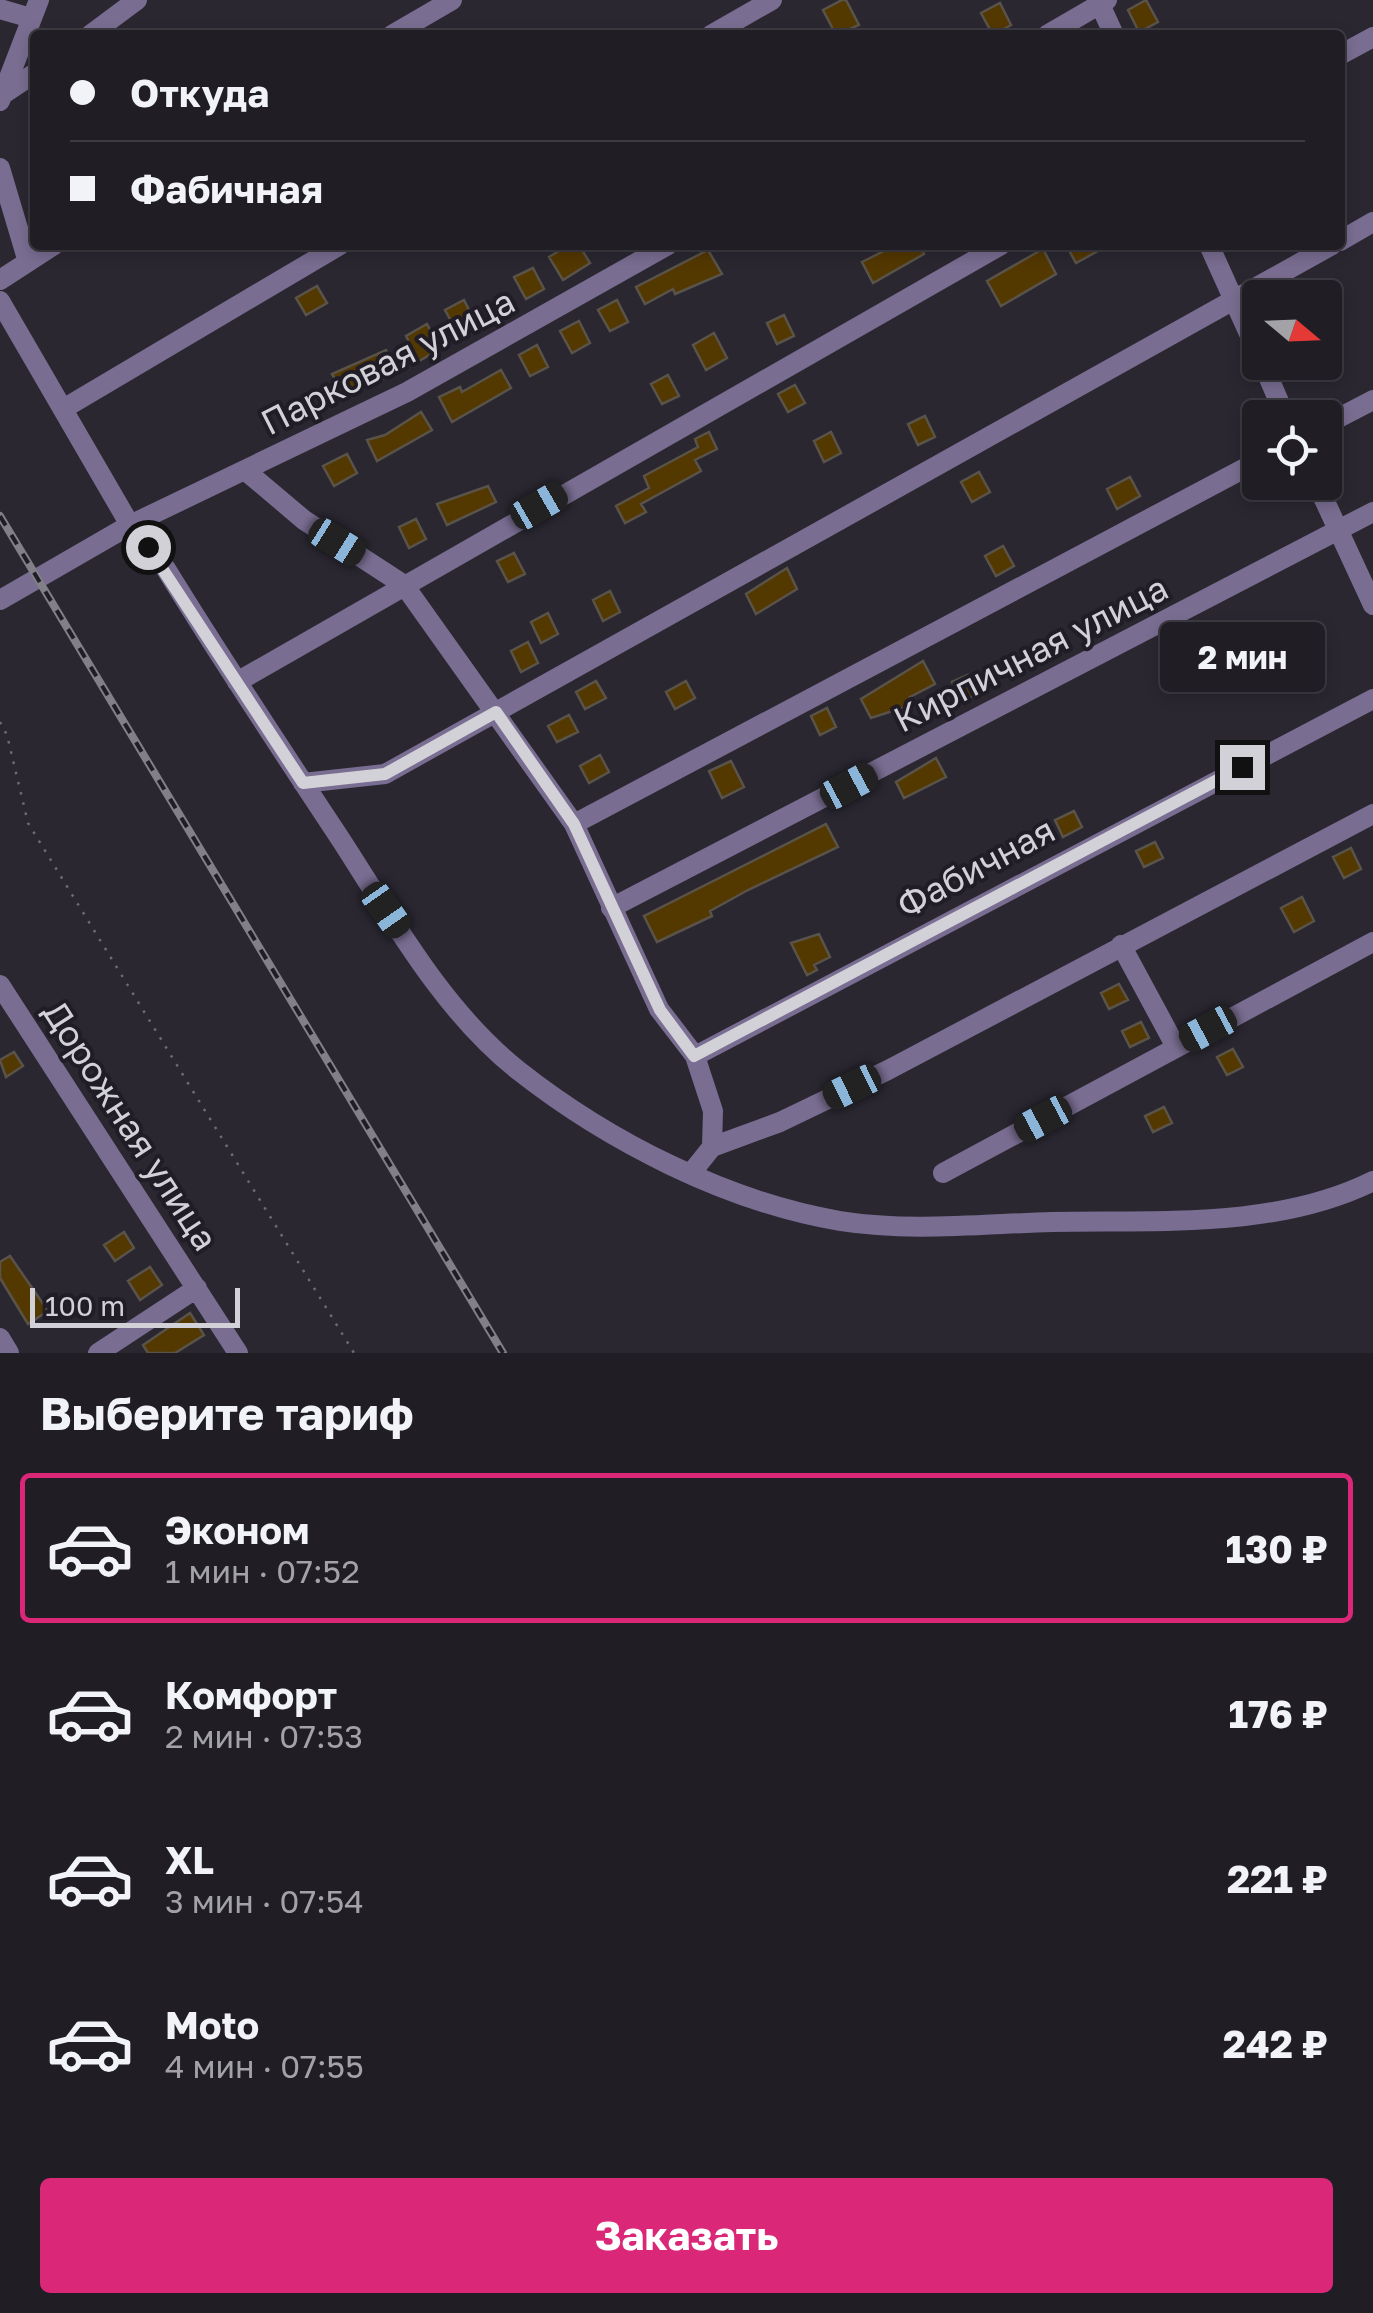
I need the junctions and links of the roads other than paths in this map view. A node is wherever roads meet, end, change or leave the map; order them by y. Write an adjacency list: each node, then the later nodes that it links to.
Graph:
1 (136, 0): 7 (street)
2 (452, 0): 8 (street)
3 (772, 0): 9 (street)
4 (1102, 1): 10 (street); 11 (street)
5 (0, 9): 6 (street)
6 (35, 9): 15 (street)
7 (97, 30)
8 (401, 30)
9 (720, 30)
10 (1055, 30)
11 (1112, 30)
12 (1373, 37): 13 (street)
13 (1345, 52)
14 (30, 77): 15 (street)
15 (1, 97)
16 (0, 168): 25 (street)
17 (1373, 222): 18 (street)
18 (1345, 237)
19 (46, 250): 25 (street)
20 (332, 250): 31 (street)
21 (659, 250): 34 (street, Парковая улица)
22 (992, 250): 39 (street)
23 (1211, 250): 27 (street)
24 (1323, 250): 27 (street)
25 (28, 262): 26 (street)
26 (0, 280)
27 (1234, 300): 29 (street); 44 (street)
28 (0, 302): 31 (street)
29 (1242, 318)
30 (1373, 400): 32 (street)
31 (63, 409): 37 (street)
32 (1342, 416)
33 (1242, 470): 47 (street)
34 (246, 471): 37 (street, Парковая улица); 39 (street)
35 (1325, 500): 38 (street)
36 (1373, 512): 38 (street, Кирпичная улица)
37 (130, 525): 40 (street, Парковая улица); 42 (street)
38 (1339, 530): 41 (street); 48 (street, Кирпичная улица)
39 (404, 585): 42 (street); 44 (street)
40 (0, 600)
41 (1373, 605)
42 (237, 682): 45 (street)
43 (1373, 699): 54 (street, Фабичная)
44 (496, 712): 45 (street); 47 (street)
45 (303, 783): 56 (street)
46 (1373, 814): 50 (street)
47 (574, 824): 48 (street)
48 (611, 908): 54 (street)
49 (1373, 942): 53 (street)
50 (1121, 945): 53 (street); 55 (street)
51 (0, 984): 52 (street, Дорожная улица)
52 (7, 1012): 59 (street, Дорожная улица)
53 (1176, 1047): 57 (street)
54 (694, 1056): 55 (street)
55 (712, 1147): 56 (street)
56 (692, 1172): 58 (street)
57 (943, 1173)
58 (1373, 1181)
59 (197, 1288): 62 (street); 63 (street, Дорожная улица)
60 (0, 1338): 61 (street)
61 (9, 1353)
62 (98, 1353)
63 (238, 1353)

